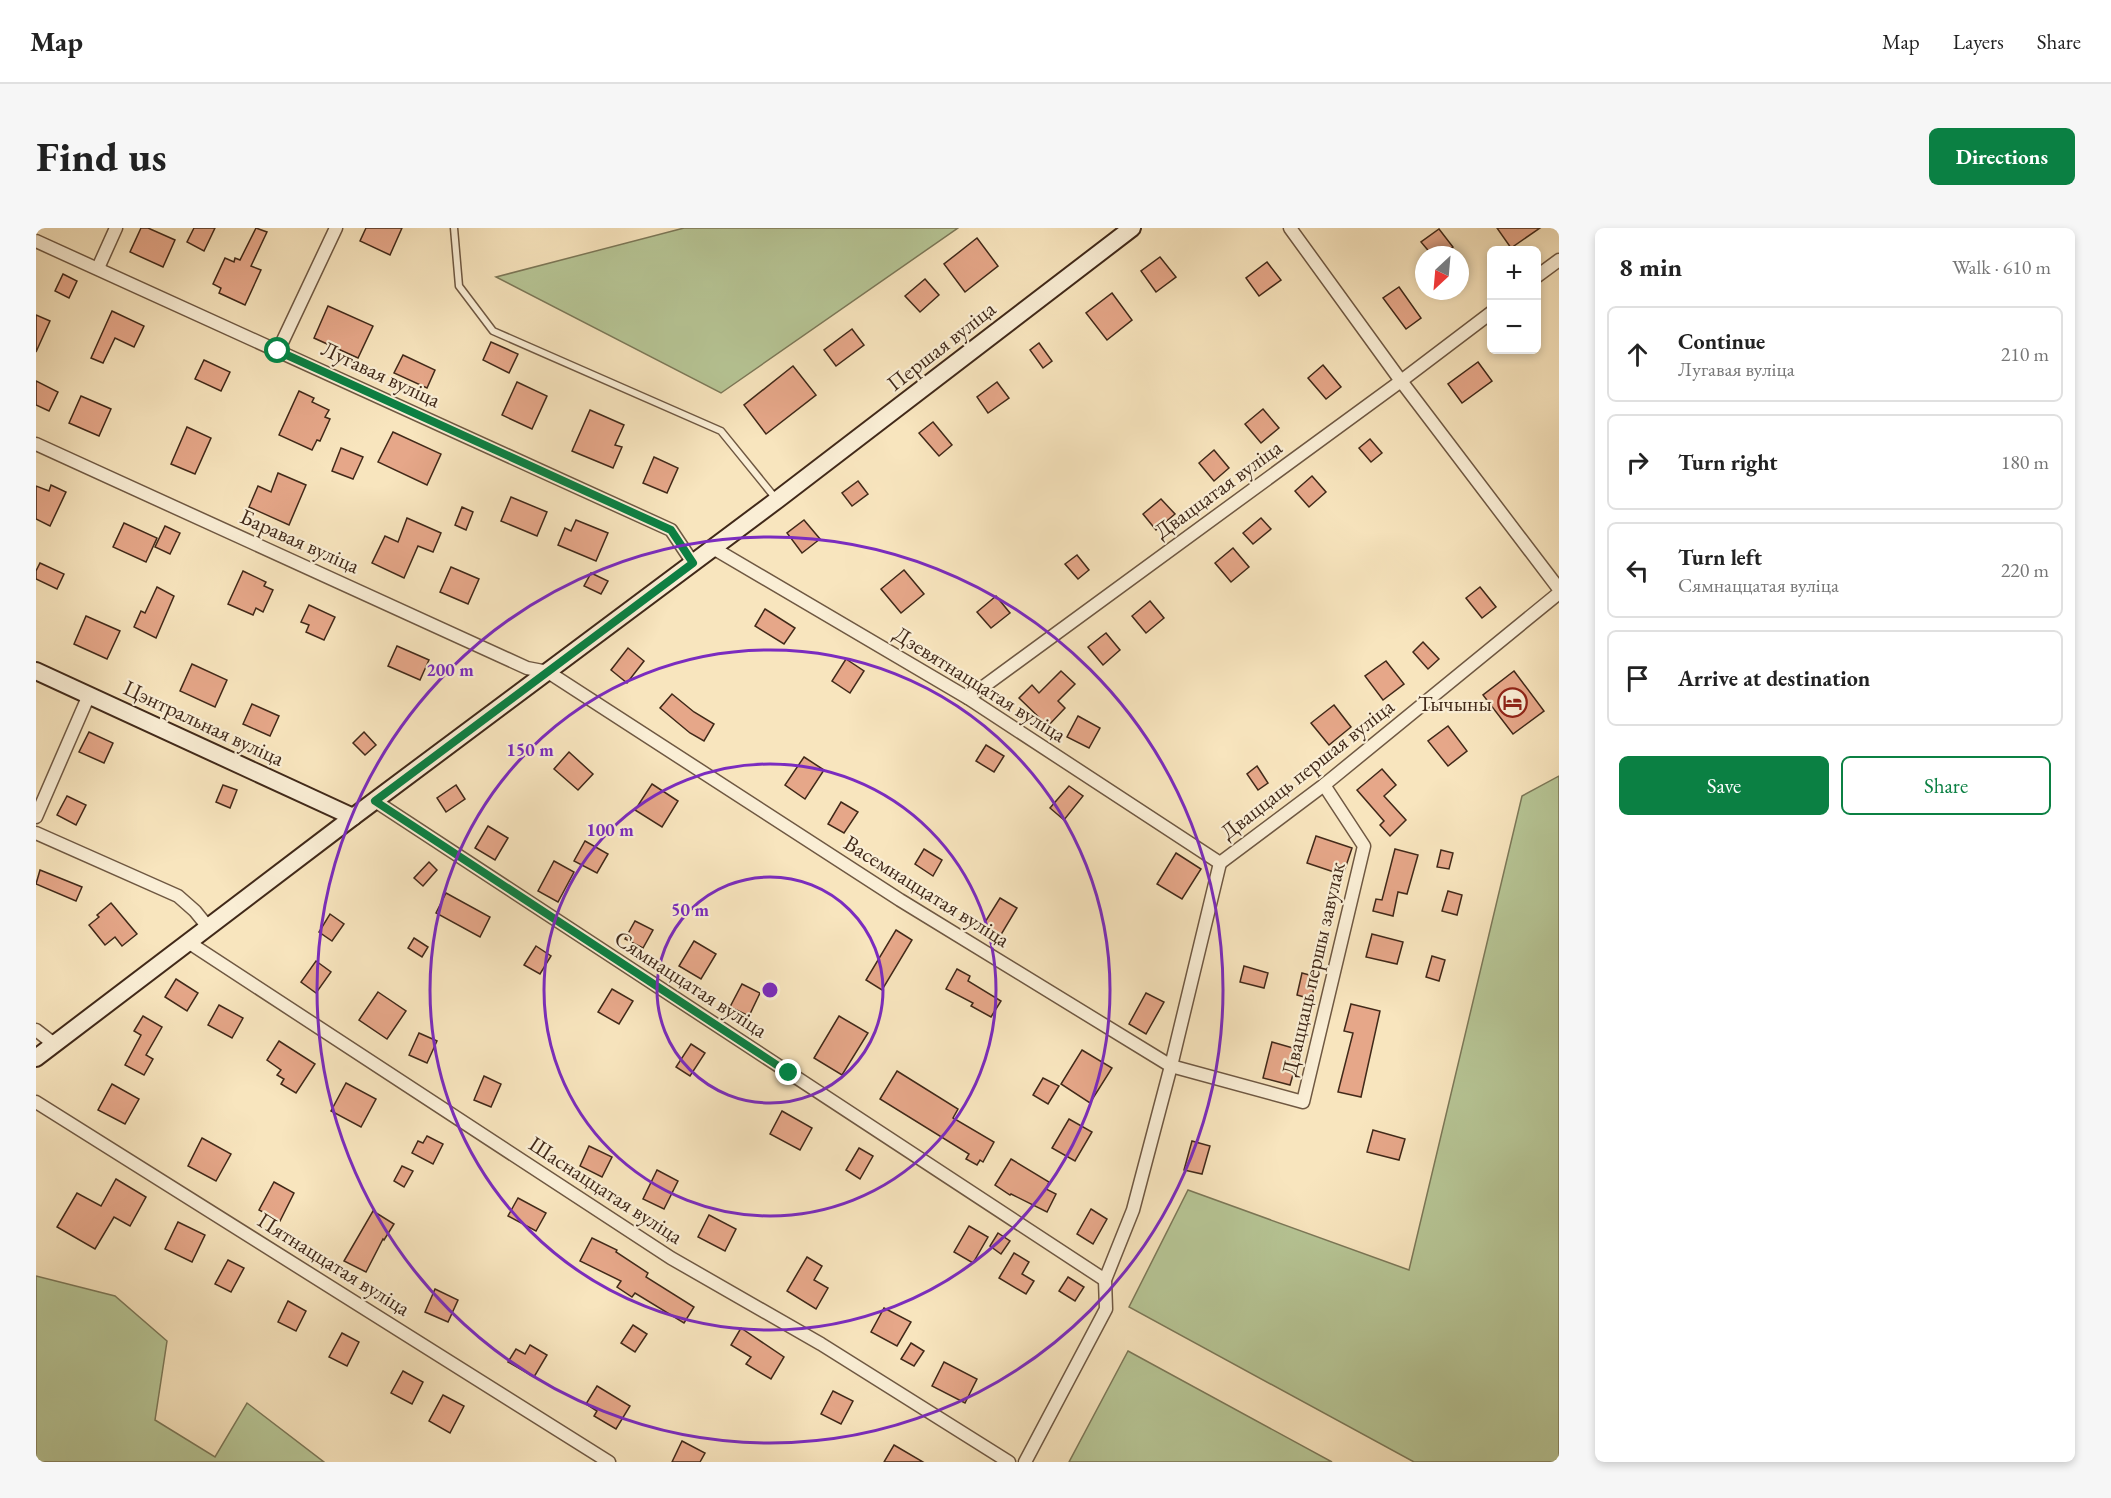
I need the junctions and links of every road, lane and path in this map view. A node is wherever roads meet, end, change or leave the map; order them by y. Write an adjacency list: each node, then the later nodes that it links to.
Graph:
1 (116, 228): 8 (street)
2 (336, 228): 11 (street)
3 (454, 228): 14 (lane)
4 (1131, 228): 14 (main road, Першая вуліца)
5 (1290, 228): 12 (street)
6 (36, 241): 8 (street, Лугавая вуліца)
7 (1559, 260): 9 (street)
8 (98, 268): 11 (street, Лугавая вуліца)
9 (1541, 273)
10 (1487, 315): 12 (street, Дваццатая вуліца)
11 (278, 351): 16 (street, Лугавая вуліца)
12 (1401, 381): 17 (street); 21 (street, Дваццатая вуліца)
13 (36, 444): 19 (street, Баравая вуліца)
14 (777, 500): 15 (main road, Першая вуліца)
15 (713, 548): 16 (main road, Першая вуліца); 21 (street, Дзевятнаццатая вуліца)
16 (693, 563): 19 (main road, Першая вуліца)
17 (1559, 591): 22 (street, Дваццаць першая вуліца)
18 (36, 671): 20 (main road, Цэнтральная вуліца)
19 (548, 672): 23 (main road, Першая вуліца); 33 (street, Васемнаццатая вуліца)
20 (89, 695): 24 (street); 25 (main road, Цэнтральная вуліца)
21 (968, 698): 27 (street, Дзевятнаццатая вуліца)
22 (1324, 785): 27 (street, Дваццаць першая вуліца); 35 (street, Дваццаць першы завулак)
23 (375, 801): 25 (main road, Першая вуліца); 36 (street, Сямнаццатая вуліца)
24 (36, 817)
25 (353, 817): 28 (main road, Першая вуліца)
26 (36, 833): 28 (street)
27 (1220, 863): 33 (street)
28 (208, 927): 29 (main road, Першая вуліца)
29 (188, 942): 31 (main road, Першая вуліца); 38 (street, Шаснаццатая вуліца)
30 (36, 1030): 31 (street)
31 (54, 1044): 32 (main road, Першая вуліца)
32 (36, 1058)
33 (1172, 1066): 35 (street, Васемнаццатая вуліца); 36 (street)
34 (36, 1102): 37 (street, Пятнаццатая вуліца)
35 (1303, 1102)
36 (1105, 1280): 39 (street)
37 (609, 1462)
38 (1009, 1462)
39 (1025, 1462)

